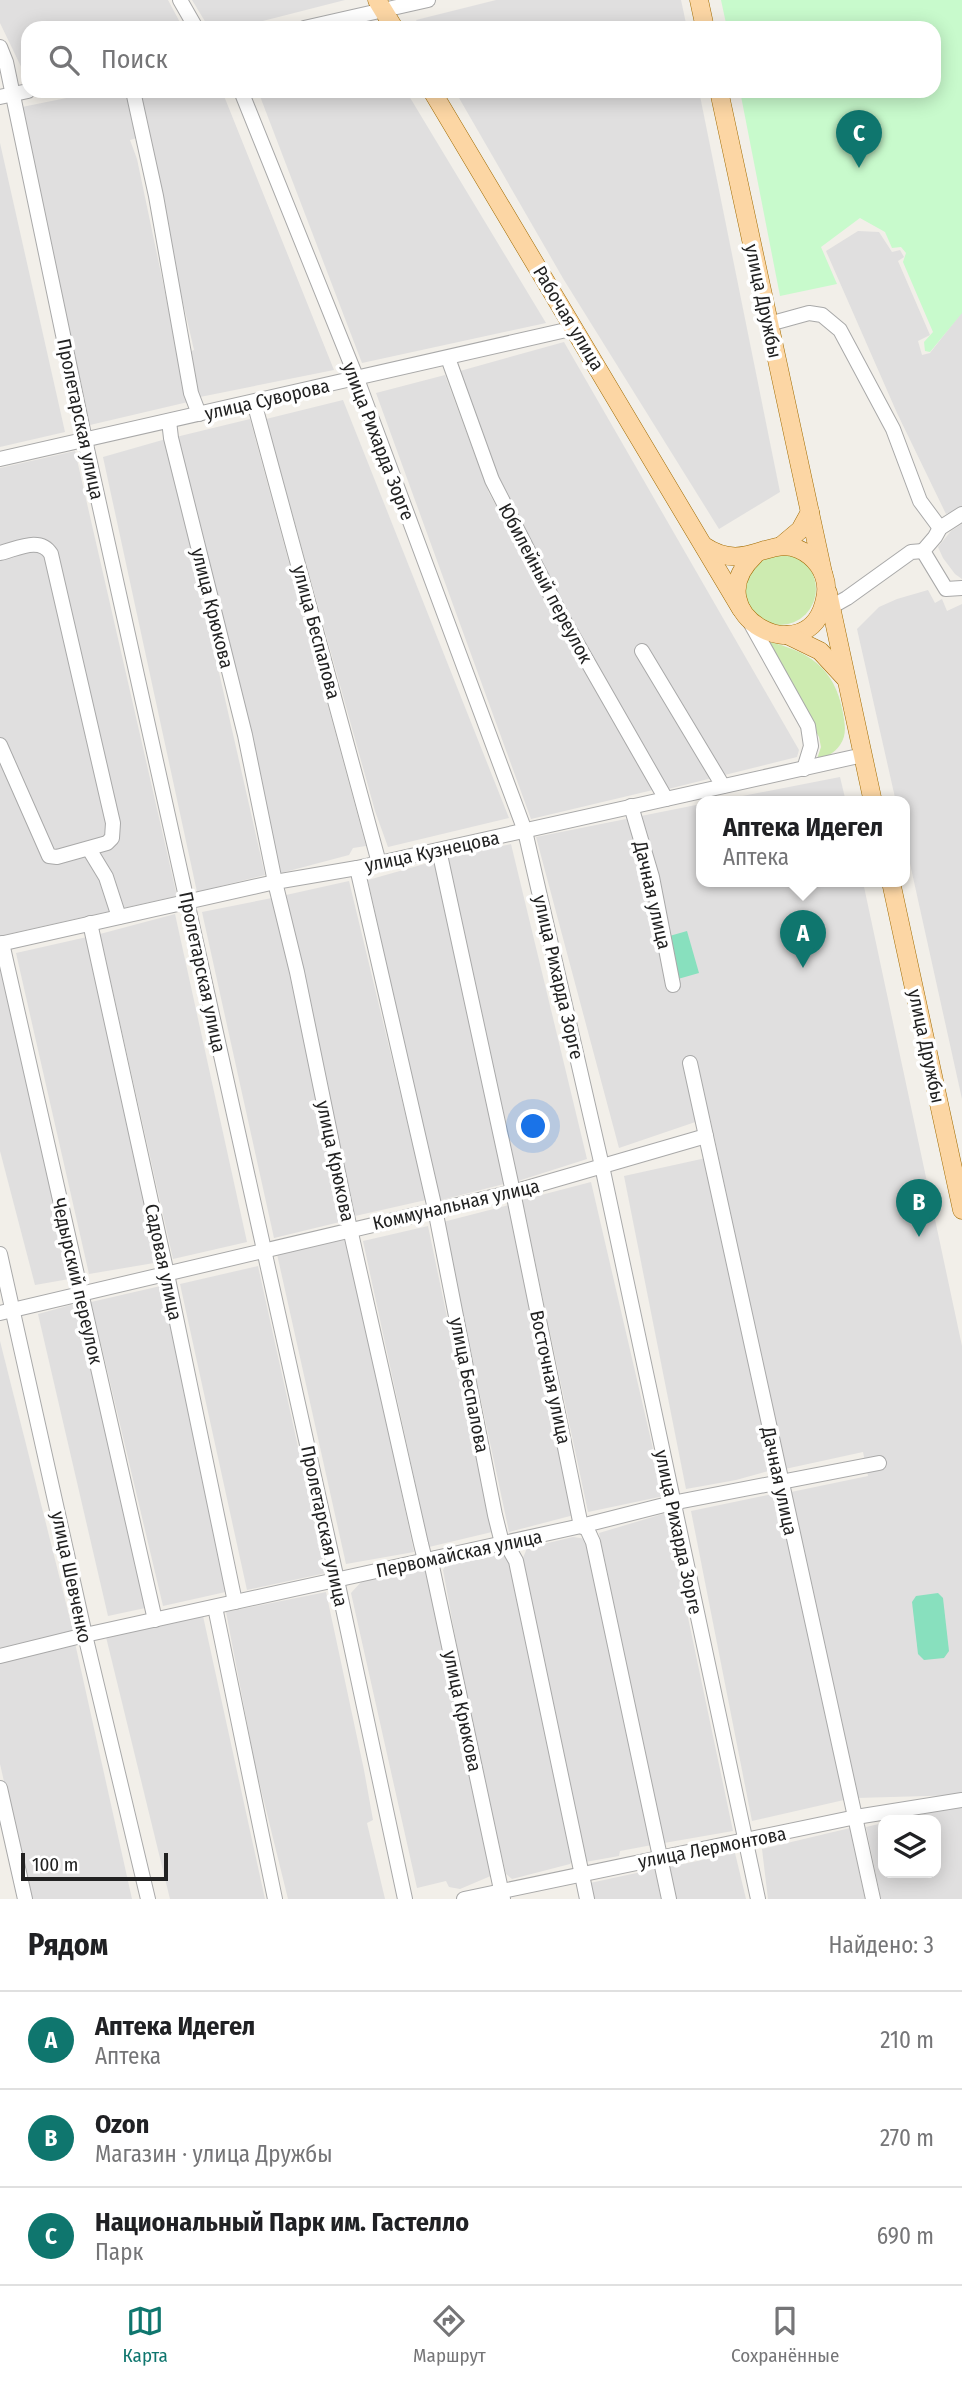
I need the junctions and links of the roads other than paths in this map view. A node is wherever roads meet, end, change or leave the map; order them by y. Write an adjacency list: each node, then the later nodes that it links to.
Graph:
1 (180, 0): 5 (street)
2 (428, 0): 4 (street)
3 (699, 0): 8 (main road)
4 (380, 5): 6 (street); 7 (main road)
5 (192, 21)
6 (327, 21)
7 (390, 21)
8 (704, 21)
9 (0, 47): 10 (street, Пролетарская улица)
10 (14, 94): 22 (street, Пролетарская улица)
11 (135, 98): 20 (street)
12 (244, 98): 18 (street, улица Рихарда Зорге)
13 (436, 98): 16 (main road, Рабочая улица)
14 (721, 98): 15 (main road, улица Дружбы)
15 (769, 324): 24 (main road, улица Дружбы); 26 (street)
16 (575, 328): 17 (street, улица Суворова); 27 (main road, Рабочая улица)
17 (448, 358): 18 (street, улица Суворова); 44 (street, Юбилейный переулок)
18 (357, 379): 19 (street, улица Суворова); 46 (street, улица Рихарда Зорге)
19 (254, 402): 20 (street, улица Суворова); 49 (street, улица Беспалова)
20 (199, 414): 21 (street, улица Суворова)
21 (169, 421): 22 (street, улица Суворова); 51 (street, улица Крюкова)
22 (86, 440): 23 (street, улица Суворова); 53 (street, Пролетарская улица)
23 (0, 459)
24 (810, 512): 28 (main road); 32 (main road, улица Дружбы)
25 (962, 514): 26 (street)
26 (940, 528): 29 (street)
27 (704, 546): 31 (main road); 35 (main road, Рабочая улица)
28 (781, 546): 31 (main road); 32 (main road)
29 (923, 551): 33 (street); 34 (street)
30 (0, 553): 47 (street)
31 (755, 555): 35 (main road)
32 (825, 579): 34 (main road)
33 (962, 588)
34 (825, 611): 36 (main road); 38 (main road)
35 (745, 615): 36 (main road); 41 (street)
36 (787, 635): 38 (main road)
37 (642, 652): 42 (street)
38 (847, 680): 40 (main road)
39 (0, 745): 47 (street)
40 (863, 755): 41 (street, улица Кузнецова); 43 (main road)
41 (804, 769): 42 (street, улица Кузнецова)
42 (723, 786): 44 (street, улица Кузнецова)
43 (872, 796)
44 (666, 799): 45 (street, улица Кузнецова)
45 (631, 806): 46 (street, улица Кузнецова); 57 (street, Дачная улица)
46 (525, 831): 48 (street, улица Кузнецова); 60 (street, улица Рихарда Зорге)
47 (89, 849): 54 (street)
48 (439, 850): 49 (street, улица Кузнецова); 61 (street, Восточная улица)
49 (379, 863): 50 (street, улица Кузнецова)
50 (357, 868): 51 (street, улица Кузнецова); 62 (street, улица Беспалова)
51 (275, 882): 53 (street, улица Кузнецова); 64 (street, улица Крюкова)
52 (892, 887): 63 (main road, улица Дружбы)
53 (188, 901): 54 (street, улица Кузнецова); 65 (street, Пролетарская улица)
54 (119, 917): 55 (street, улица Кузнецова)
55 (90, 923): 56 (street, улица Кузнецова); 67 (street, Садовая улица)
56 (1, 944): 68 (street, Чедырский переулок)
57 (673, 985)
58 (690, 1063): 59 (street, Дачная улица)
59 (706, 1136): 60 (street, Коммунальная улица); 71 (street, Дачная улица)
60 (602, 1166): 61 (street, Коммунальная улица); 72 (street, улица Рихарда Зорге)
61 (513, 1192): 62 (street, Коммунальная улица); 73 (street, Восточная улица)
62 (435, 1209): 64 (street, Коммунальная улица); 74 (street, улица Беспалова)
63 (962, 1210)
64 (350, 1229): 65 (street, Коммунальная улица); 75 (street, улица Крюкова)
65 (264, 1250): 67 (street, Коммунальная улица); 76 (street, Пролетарская улица)
66 (0, 1254): 69 (street, улица Шевченко)
67 (167, 1274): 68 (street, Коммунальная улица); 77 (street, Садовая улица)
68 (81, 1293): 69 (street, Коммунальная улица); 79 (street, Чедырский переулок)
69 (7, 1311): 80 (street, улица Шевченко)
70 (878, 1463): 71 (street, Первомайская улица)
71 (780, 1482): 72 (street, Первомайская улица); 84 (street, Дачная улица)
72 (673, 1503): 73 (street, Первомайская улица); 85 (street, улица Рихарда Зорге)
73 (581, 1526): 74 (street, Первомайская улица); 86 (street, Восточная улица)
74 (502, 1543): 75 (street, Первомайская улица); 87 (street, улица Беспалова)
75 (425, 1560): 76 (street, Первомайская улица); 88 (street, улица Крюкова)
76 (337, 1580): 77 (street, Первомайская улица); 92 (street, Пролетарская улица)
77 (235, 1602): 78 (street, Первомайская улица)
78 (215, 1606): 79 (street, Первомайская улица); 91 (street)
79 (155, 1620): 80 (street, Первомайская улица)
80 (85, 1635): 81 (street, Первомайская улица); 90 (street, улица Шевченко)
81 (0, 1656)
82 (0, 1788): 89 (street)
83 (962, 1800): 84 (street, улица Лермонтова)
84 (856, 1817): 85 (street, улица Лермонтова); 97 (street, Дачная улица)
85 (745, 1841): 86 (street, улица Лермонтова); 96 (street, улица Рихарда Зорге)
86 (660, 1857): 87 (street, улица Лермонтова); 95 (street, Восточная улица)
87 (581, 1874): 88 (street, улица Лермонтова); 94 (street, улица Беспалова)
88 (502, 1894): 93 (street, улица Лермонтова)
89 (25, 1899)
90 (148, 1899)
91 (275, 1899)
92 (405, 1899)
93 (464, 1899)
94 (587, 1899)
95 (669, 1899)
96 (758, 1899)
97 (873, 1899)

